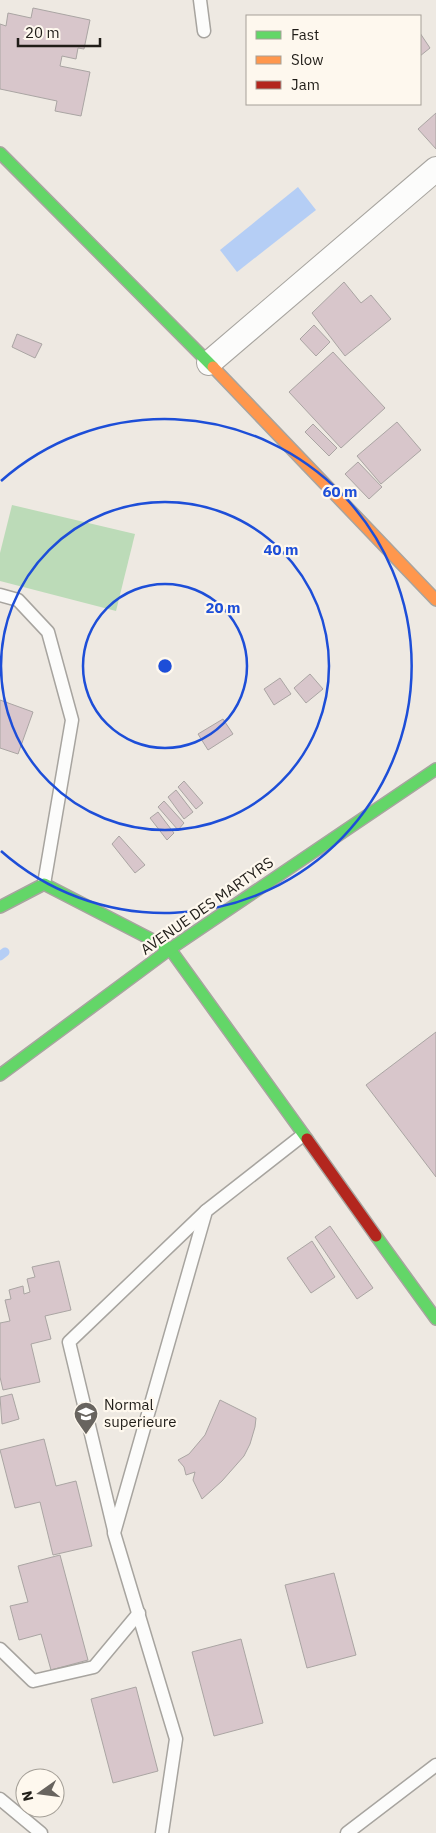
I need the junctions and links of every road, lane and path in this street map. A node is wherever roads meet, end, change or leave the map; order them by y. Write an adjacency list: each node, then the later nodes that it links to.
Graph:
1 (200, 0): 2 (lane)
2 (204, 32)
3 (0, 153): 5 (street)
4 (436, 169): 5 (street)
5 (210, 364): 7 (street)
6 (0, 596): 9 (lane)
7 (436, 600)
8 (436, 769): 11 (street, AVENUE DES MARTYRS)
9 (44, 884): 10 (street); 11 (street)
10 (0, 907)
11 (170, 949): 12 (street, AVENUE DES MARTYRS); 13 (street)
12 (0, 1075)
13 (302, 1135): 14 (lane); 15 (street)
14 (206, 1211): 16 (lane); 16 (lane)
15 (436, 1319)
16 (114, 1533): 17 (lane)
17 (138, 1612): 18 (lane); 22 (lane)
18 (2, 1654)
19 (436, 1764): 23 (lane)
20 (0, 1798): 21 (lane)
21 (41, 1833)
22 (162, 1833)
23 (347, 1833)

